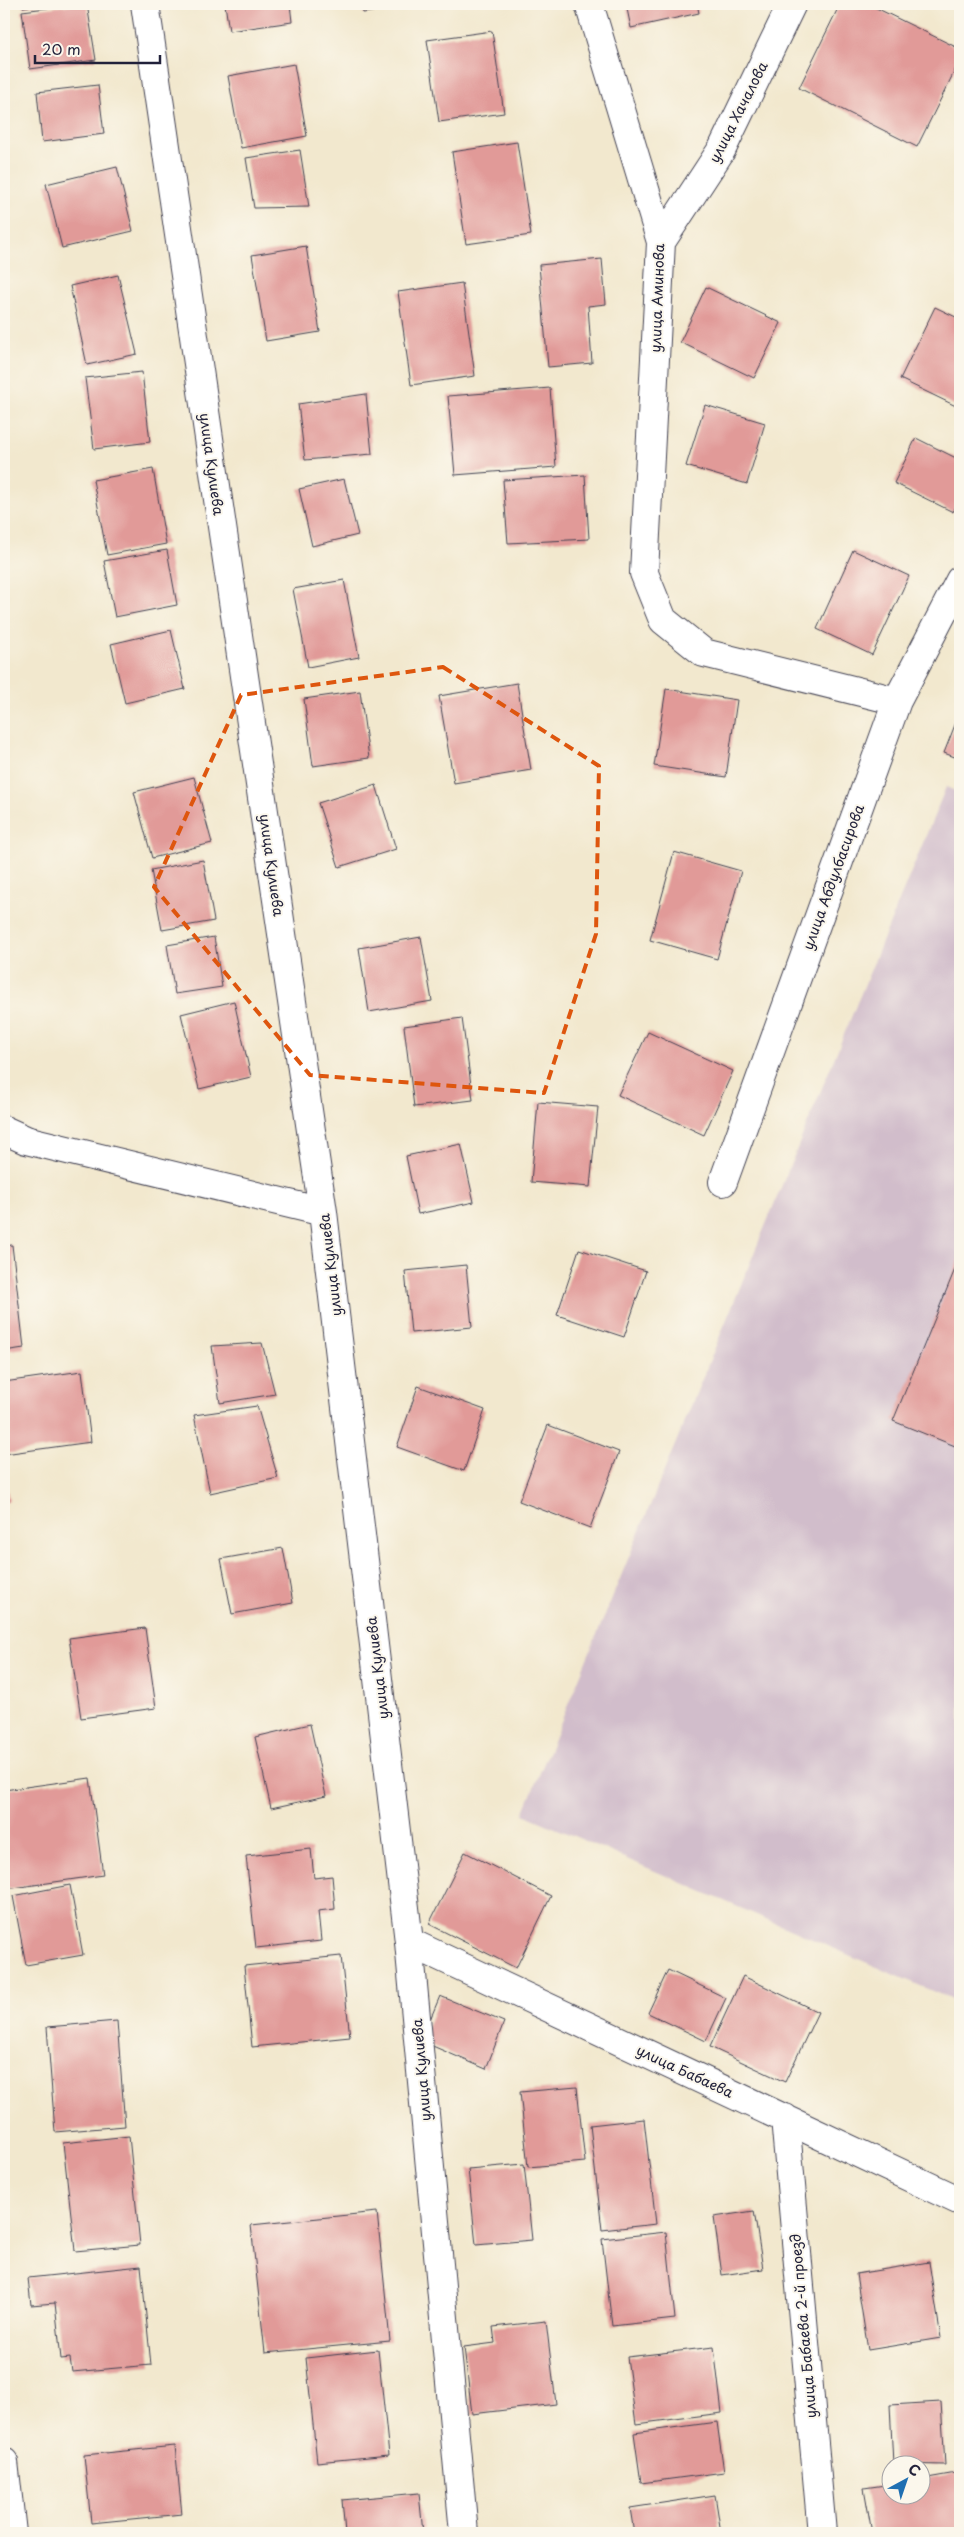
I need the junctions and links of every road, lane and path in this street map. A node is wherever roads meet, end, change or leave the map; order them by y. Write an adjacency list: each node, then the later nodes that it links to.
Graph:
1 (145, 4): 9 (street, улица Кулиева)
2 (589, 4): 4 (street, улица Аминова)
3 (792, 4): 4 (street, улица Хачалова)
4 (661, 242): 6 (street, улица Аминова)
5 (960, 580): 6 (street, улица Абдулбасирова)
6 (897, 701): 8 (street, улица Абдулбасирова)
7 (4, 1130): 9 (street)
8 (723, 1182)
9 (323, 1212): 10 (street, улица Кулиева)
10 (409, 1942): 11 (street, улица Бабаева); 15 (street, улица Кулиева)
11 (785, 2118): 12 (street, улица Бабаева); 16 (street, улица Бабаева 2-й проезд)
12 (960, 2201)
13 (4, 2462): 14 (street)
14 (12, 2533)
15 (464, 2533)
16 (822, 2533)

